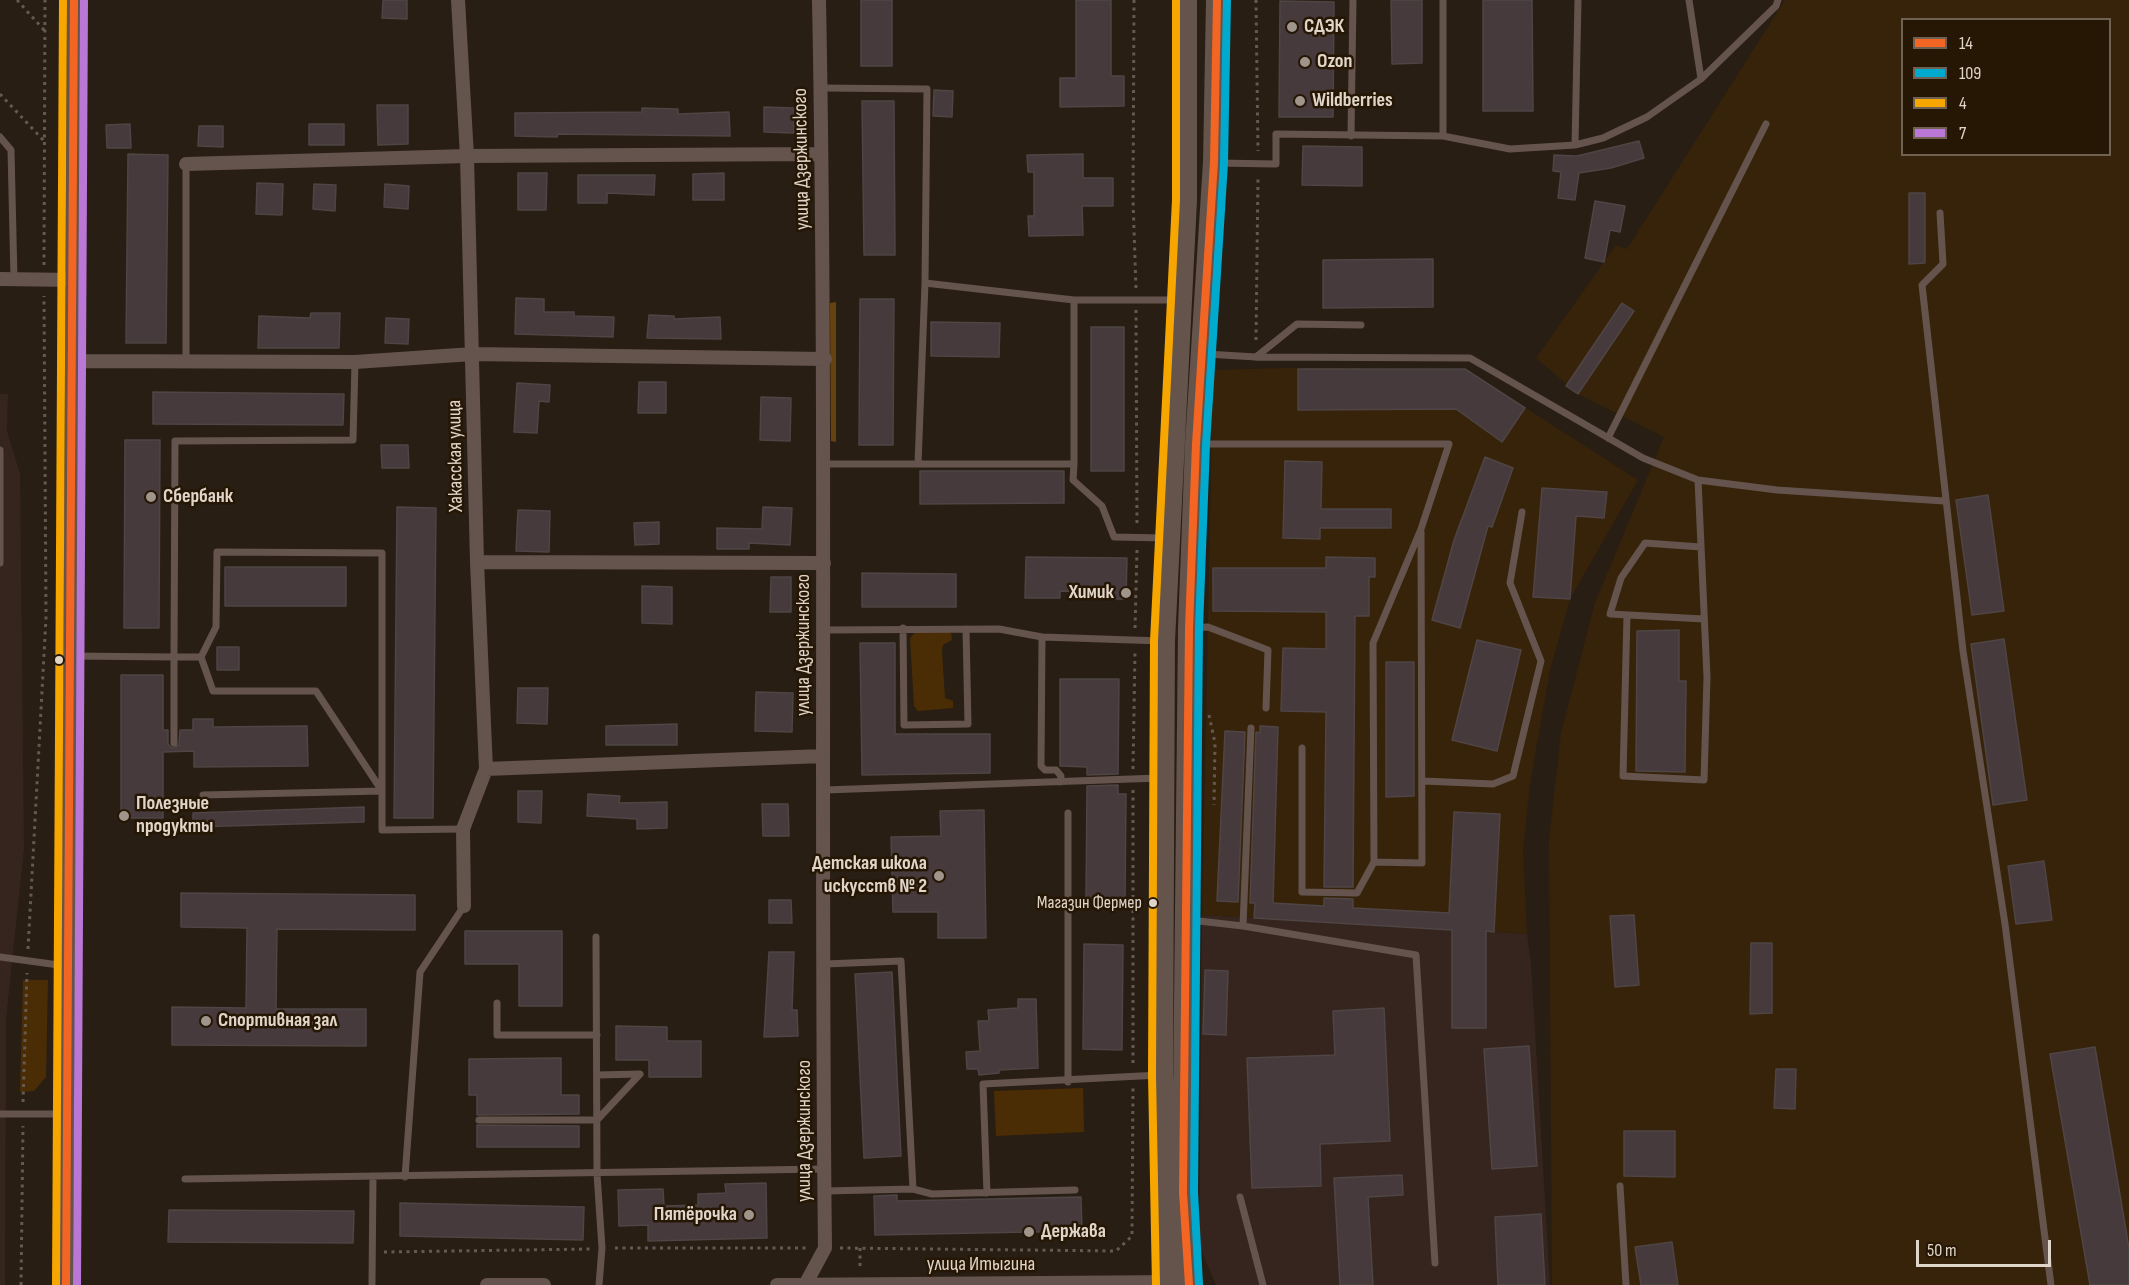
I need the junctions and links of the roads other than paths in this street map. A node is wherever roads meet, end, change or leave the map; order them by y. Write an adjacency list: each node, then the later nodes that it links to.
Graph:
1 (74, 0): 26 (street)
2 (458, 0): 21 (street, Хакасская улица)
3 (819, 0): 12 (street, улица Дзержинского)
4 (1186, 0): 29 (main road)
5 (1217, 0): 22 (main road)
6 (1353, 0): 14 (lane)
7 (1443, 0): 15 (lane)
8 (1578, 0): 17 (lane)
9 (1689, 0): 11 (lane)
10 (1778, 0): 11 (lane)
11 (1701, 79): 17 (lane)
12 (820, 88): 20 (street, улица Дзержинского); 27 (lane)
13 (1766, 124): 38 (lane)
14 (1351, 136): 15 (lane); 22 (lane)
15 (1443, 136): 17 (lane)
16 (0, 137): 19 (lane)
17 (1575, 145)
18 (0, 150): 19 (lane)
19 (11, 150): 25 (lane)
20 (820, 154): 21 (street); 34 (street, улица Дзержинского)
21 (467, 156): 23 (street); 32 (street, Хакасская улица)
22 (1214, 162): 31 (main road)
23 (186, 164): 37 (lane)
24 (1940, 213): 45 (lane)
25 (7, 279): 26 (street)
26 (74, 280): 35 (street)
27 (925, 284): 28 (lane); 42 (lane)
28 (1074, 300): 29 (lane); 43 (lane)
29 (1182, 300): 31 (main road)
30 (1361, 324): 33 (lane)
31 (1191, 353): 33 (lane); 39 (main road); 48 (main road)
32 (473, 354): 34 (street); 36 (street); 50 (street, Хакасская улица)
33 (1256, 357): 38 (lane)
34 (825, 359): 41 (street, улица Дзержинского)
35 (74, 361): 37 (street); 61 (street)
36 (355, 362): 37 (street); 62 (lane)
37 (186, 363)
38 (1608, 438): 44 (lane)
39 (1196, 444): 47 (lane); 56 (main road)
40 (0, 450): 51 (lane)
41 (824, 464): 42 (lane); 52 (street, улица Дзержинского)
42 (918, 464): 43 (lane)
43 (1074, 464): 48 (lane)
44 (1698, 480): 45 (lane); 49 (lane)
45 (1944, 501): 119 (lane)
46 (1522, 512): 71 (lane)
47 (1421, 529): 71 (lane); 78 (lane)
48 (1167, 538): 60 (main road)
49 (1701, 547): 53 (lane); 54 (lane)
50 (477, 562): 52 (street); 69 (street, Хакасская улица)
51 (0, 563)
52 (824, 563): 58 (street, улица Дзержинского)
53 (1627, 615): 54 (lane); 54 (lane)
54 (1704, 619)
55 (903, 628): 57 (lane); 57 (lane); 58 (lane)
56 (1190, 628): 64 (lane); 80 (main road)
57 (966, 629): 59 (lane)
58 (825, 630): 68 (street, улица Дзержинского)
59 (1042, 637): 60 (lane); 72 (lane)
60 (1164, 641): 70 (main road)
61 (71, 656): 62 (lane); 85 (street)
62 (174, 657): 63 (lane); 66 (lane)
63 (201, 657): 74 (lane); 74 (lane)
64 (1266, 708)
65 (1251, 728): 81 (lane)
66 (174, 743)
67 (1302, 748): 78 (lane)
68 (823, 756): 69 (street); 73 (street, улица Дзержинского)
69 (486, 769): 77 (street, Хакасская улица)
70 (1164, 778): 72 (lane); 89 (main road)
71 (1423, 781): 78 (lane)
72 (1060, 782): 73 (lane)
73 (825, 790): 84 (street, улица Дзержинского)
74 (382, 791): 75 (lane); 77 (lane)
75 (203, 795)
76 (1068, 813): 90 (lane)
77 (463, 829): 79 (street, Хакасская улица)
78 (1374, 862)
79 (464, 906): 98 (lane)
80 (1187, 920): 81 (lane); 108 (main road)
81 (1243, 926): 106 (lane)
82 (596, 937): 87 (lane)
83 (0, 957): 85 (lane)
84 (825, 964): 95 (street, улица Дзержинского); 101 (lane)
85 (66, 966): 92 (street)
86 (497, 1003): 87 (lane)
87 (597, 1035): 88 (lane)
88 (597, 1075): 94 (lane); 94 (lane)
89 (1162, 1075): 90 (lane); 108 (main road)
90 (1068, 1082): 104 (lane)
91 (0, 1114): 92 (lane)
92 (66, 1114): 109 (street)
93 (479, 1120): 94 (lane)
94 (597, 1120): 96 (lane)
95 (825, 1169): 96 (lane); 103 (street, улица Дзержинского)
96 (597, 1174): 98 (lane); 114 (lane)
97 (373, 1176): 98 (lane); 99 (lane); 110 (lane)
98 (405, 1177)
99 (184, 1179)
100 (1620, 1186): 118 (lane)
101 (913, 1189): 103 (lane); 104 (lane)
102 (1075, 1190): 104 (lane)
103 (825, 1191): 116 (street, улица Дзержинского)
104 (987, 1193)
105 (1240, 1197): 117 (lane)
106 (1435, 1263)
107 (861, 1284): 108 (street, улица Итыгина); 116 (street, улица Итыгина)
108 (1177, 1284)
109 (66, 1285)
110 (372, 1285)
111 (487, 1285): 112 (street)
112 (517, 1285): 113 (street)
113 (544, 1285)
114 (599, 1285)
115 (777, 1285): 116 (street, улица Итыгина)
116 (805, 1285)
117 (1263, 1285)
118 (1626, 1285)
119 (2051, 1285)

